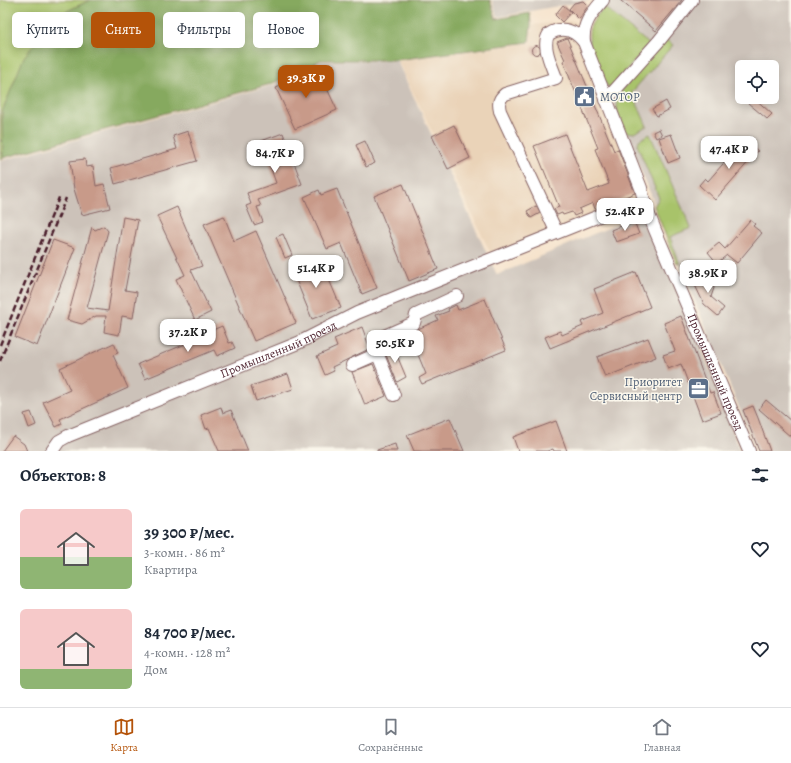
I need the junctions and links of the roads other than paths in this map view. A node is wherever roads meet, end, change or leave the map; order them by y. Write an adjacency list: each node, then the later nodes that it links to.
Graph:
1 (692, 0): 4 (street)
2 (597, 2): 3 (street)
3 (584, 42): 4 (street, Промышленный проезд); 6 (street)
4 (606, 100): 5 (street, Промышленный проезд)
5 (645, 205): 6 (street, Промышленный проезд); 12 (street, Промышленный проезд)
6 (556, 231): 11 (street, Промышленный проезд)
7 (457, 296): 8 (street)
8 (377, 354): 9 (street); 10 (street)
9 (352, 365)
10 (394, 395)
11 (52, 451)
12 (748, 451)

